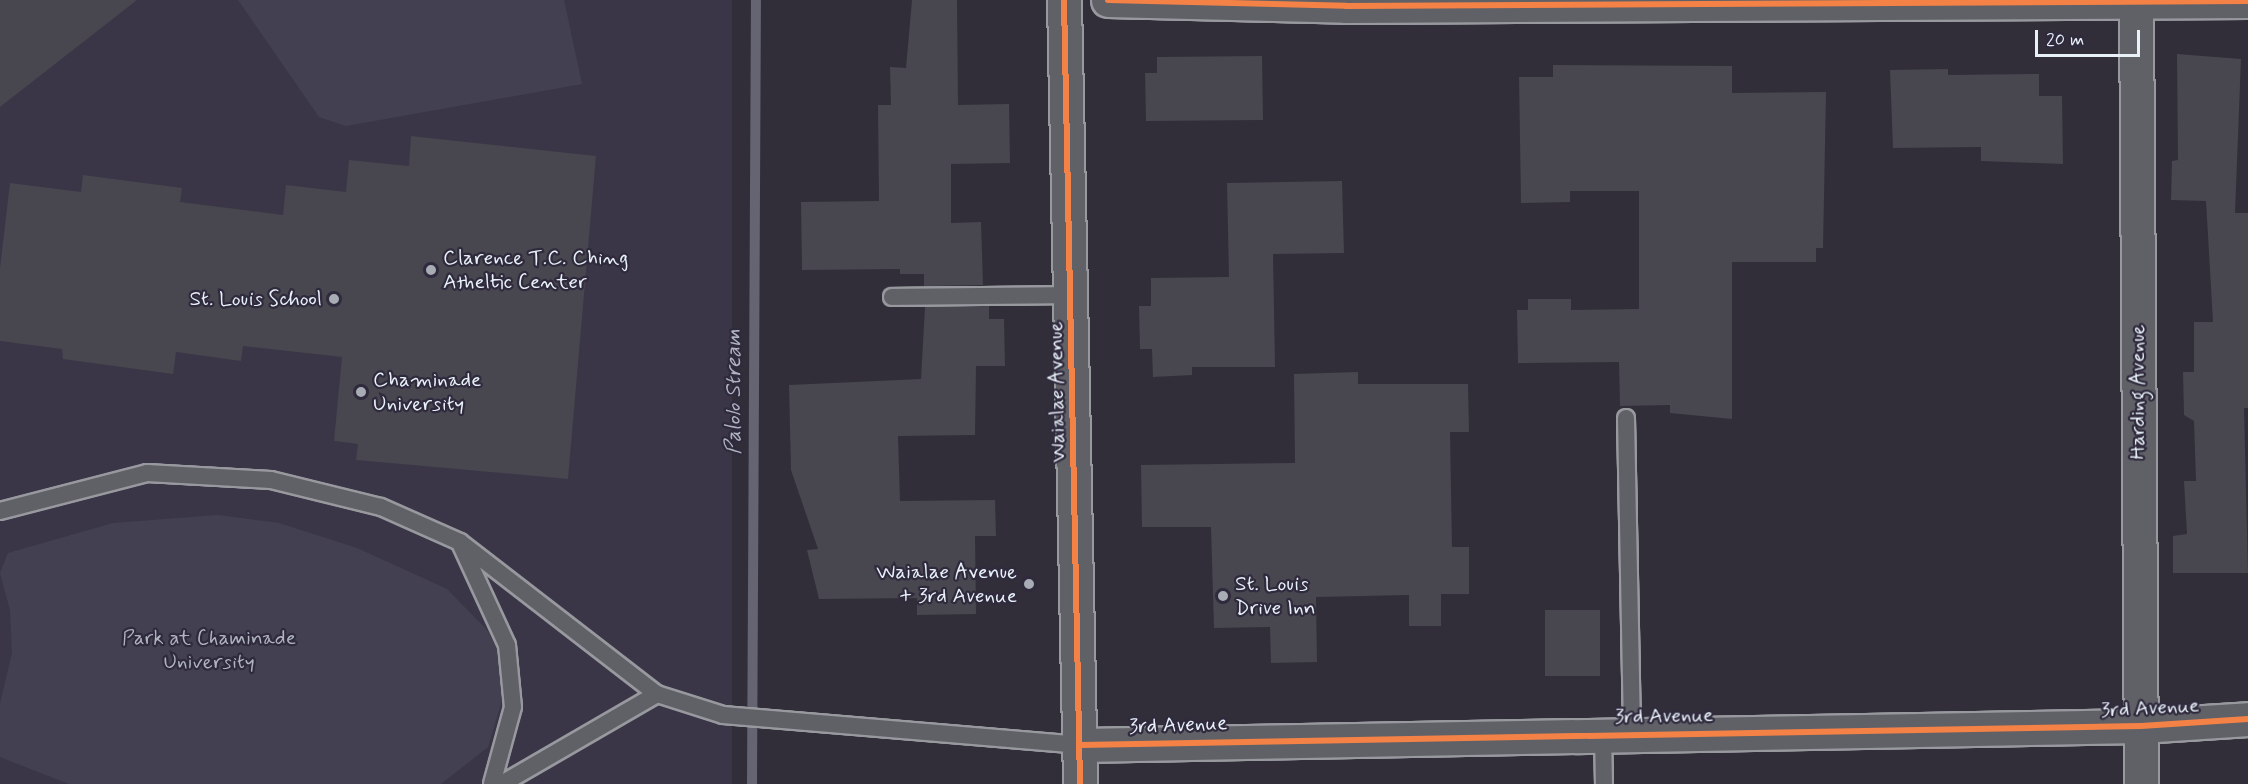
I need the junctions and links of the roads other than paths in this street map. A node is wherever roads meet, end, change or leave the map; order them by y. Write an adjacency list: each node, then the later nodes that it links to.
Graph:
1 (1064, 0): 5 (street, Waialae Avenue)
2 (1108, 0): 3 (street)
3 (2136, 1): 4 (street); 12 (street, Harding Avenue)
4 (2248, 1)
5 (1071, 294): 6 (lane); 14 (street, Waialae Avenue)
6 (892, 297)
7 (1626, 418): 13 (lane)
8 (0, 511): 9 (lane)
9 (460, 542): 10 (lane); 15 (lane)
10 (657, 694): 14 (lane); 16 (lane)
11 (2248, 719): 12 (street, 3rd Avenue)
12 (2141, 726): 13 (street, 3rd Avenue); 19 (street, Harding Avenue)
13 (1617, 733): 14 (street, 3rd Avenue); 18 (lane)
14 (1081, 745): 17 (street, Waialae Avenue)
15 (492, 784)
16 (502, 784)
17 (1080, 784)
18 (1604, 784)
19 (2141, 784)

